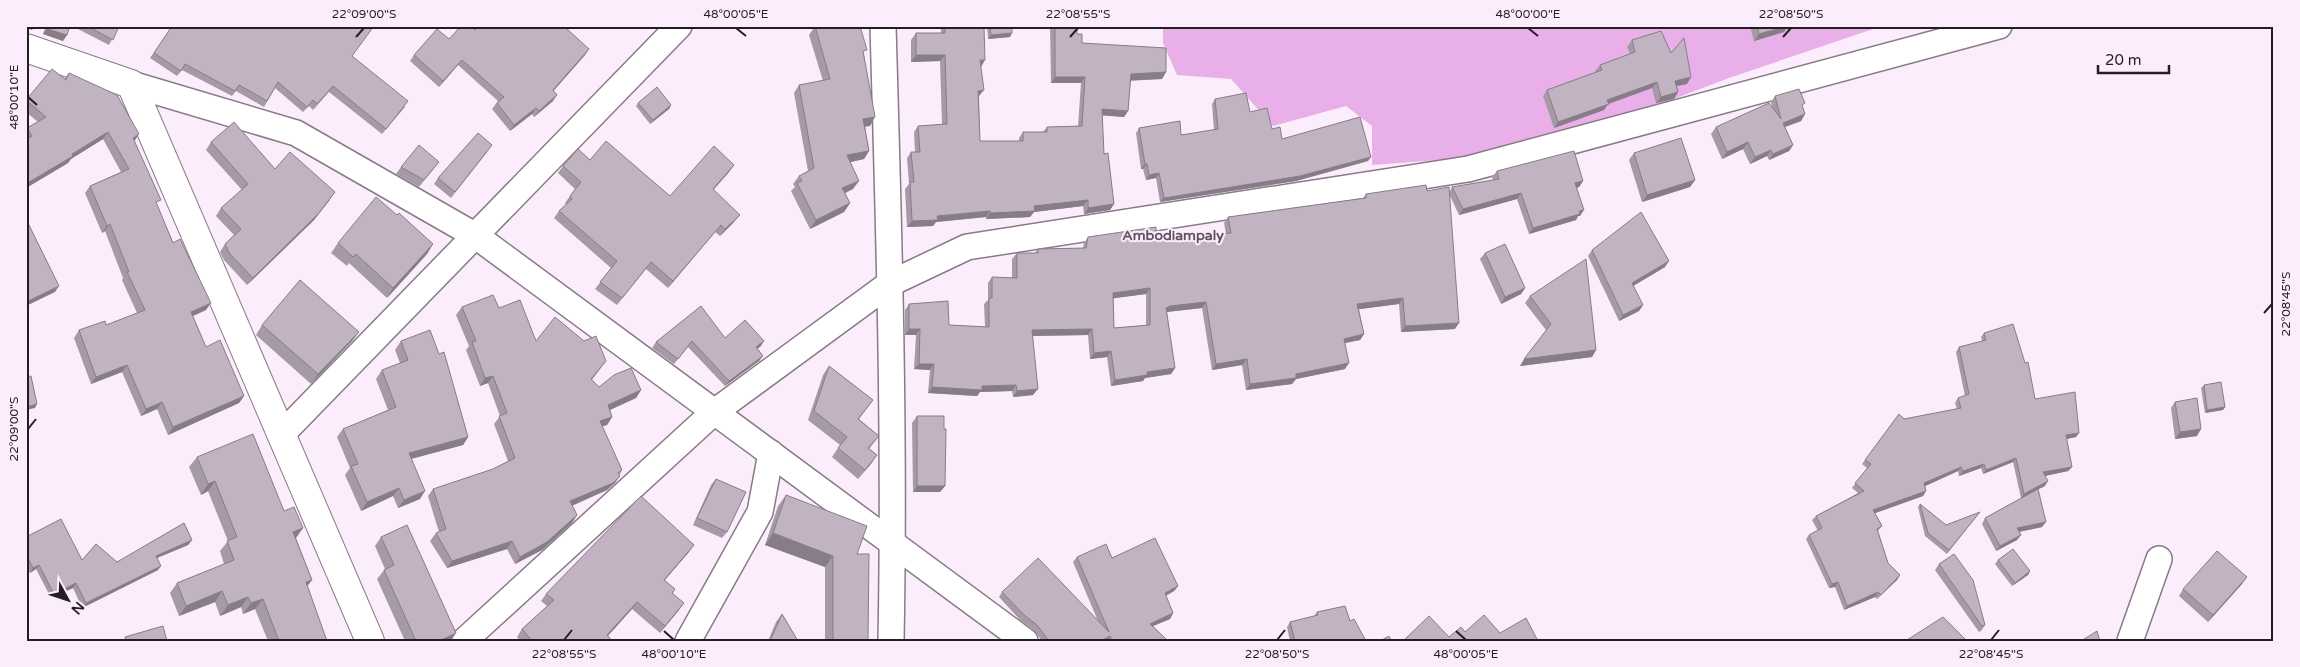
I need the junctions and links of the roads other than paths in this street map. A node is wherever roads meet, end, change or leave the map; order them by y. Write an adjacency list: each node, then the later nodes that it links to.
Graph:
1 (679, 26): 6 (street)
2 (883, 26): 7 (street)
3 (1999, 26): 7 (street)
4 (26, 48): 5 (street)
5 (131, 84): 6 (street); 9 (street)
6 (476, 236): 8 (street); 9 (street)
7 (889, 284): 8 (street); 11 (street)
8 (713, 413): 10 (street); 14 (street)
9 (282, 434): 13 (street)
10 (771, 453): 11 (street); 15 (street)
11 (893, 544): 16 (street); 17 (street)
12 (2159, 559): 18 (street)
13 (370, 641)
14 (464, 641)
15 (688, 641)
16 (891, 641)
17 (1025, 641)
18 (2130, 641)

